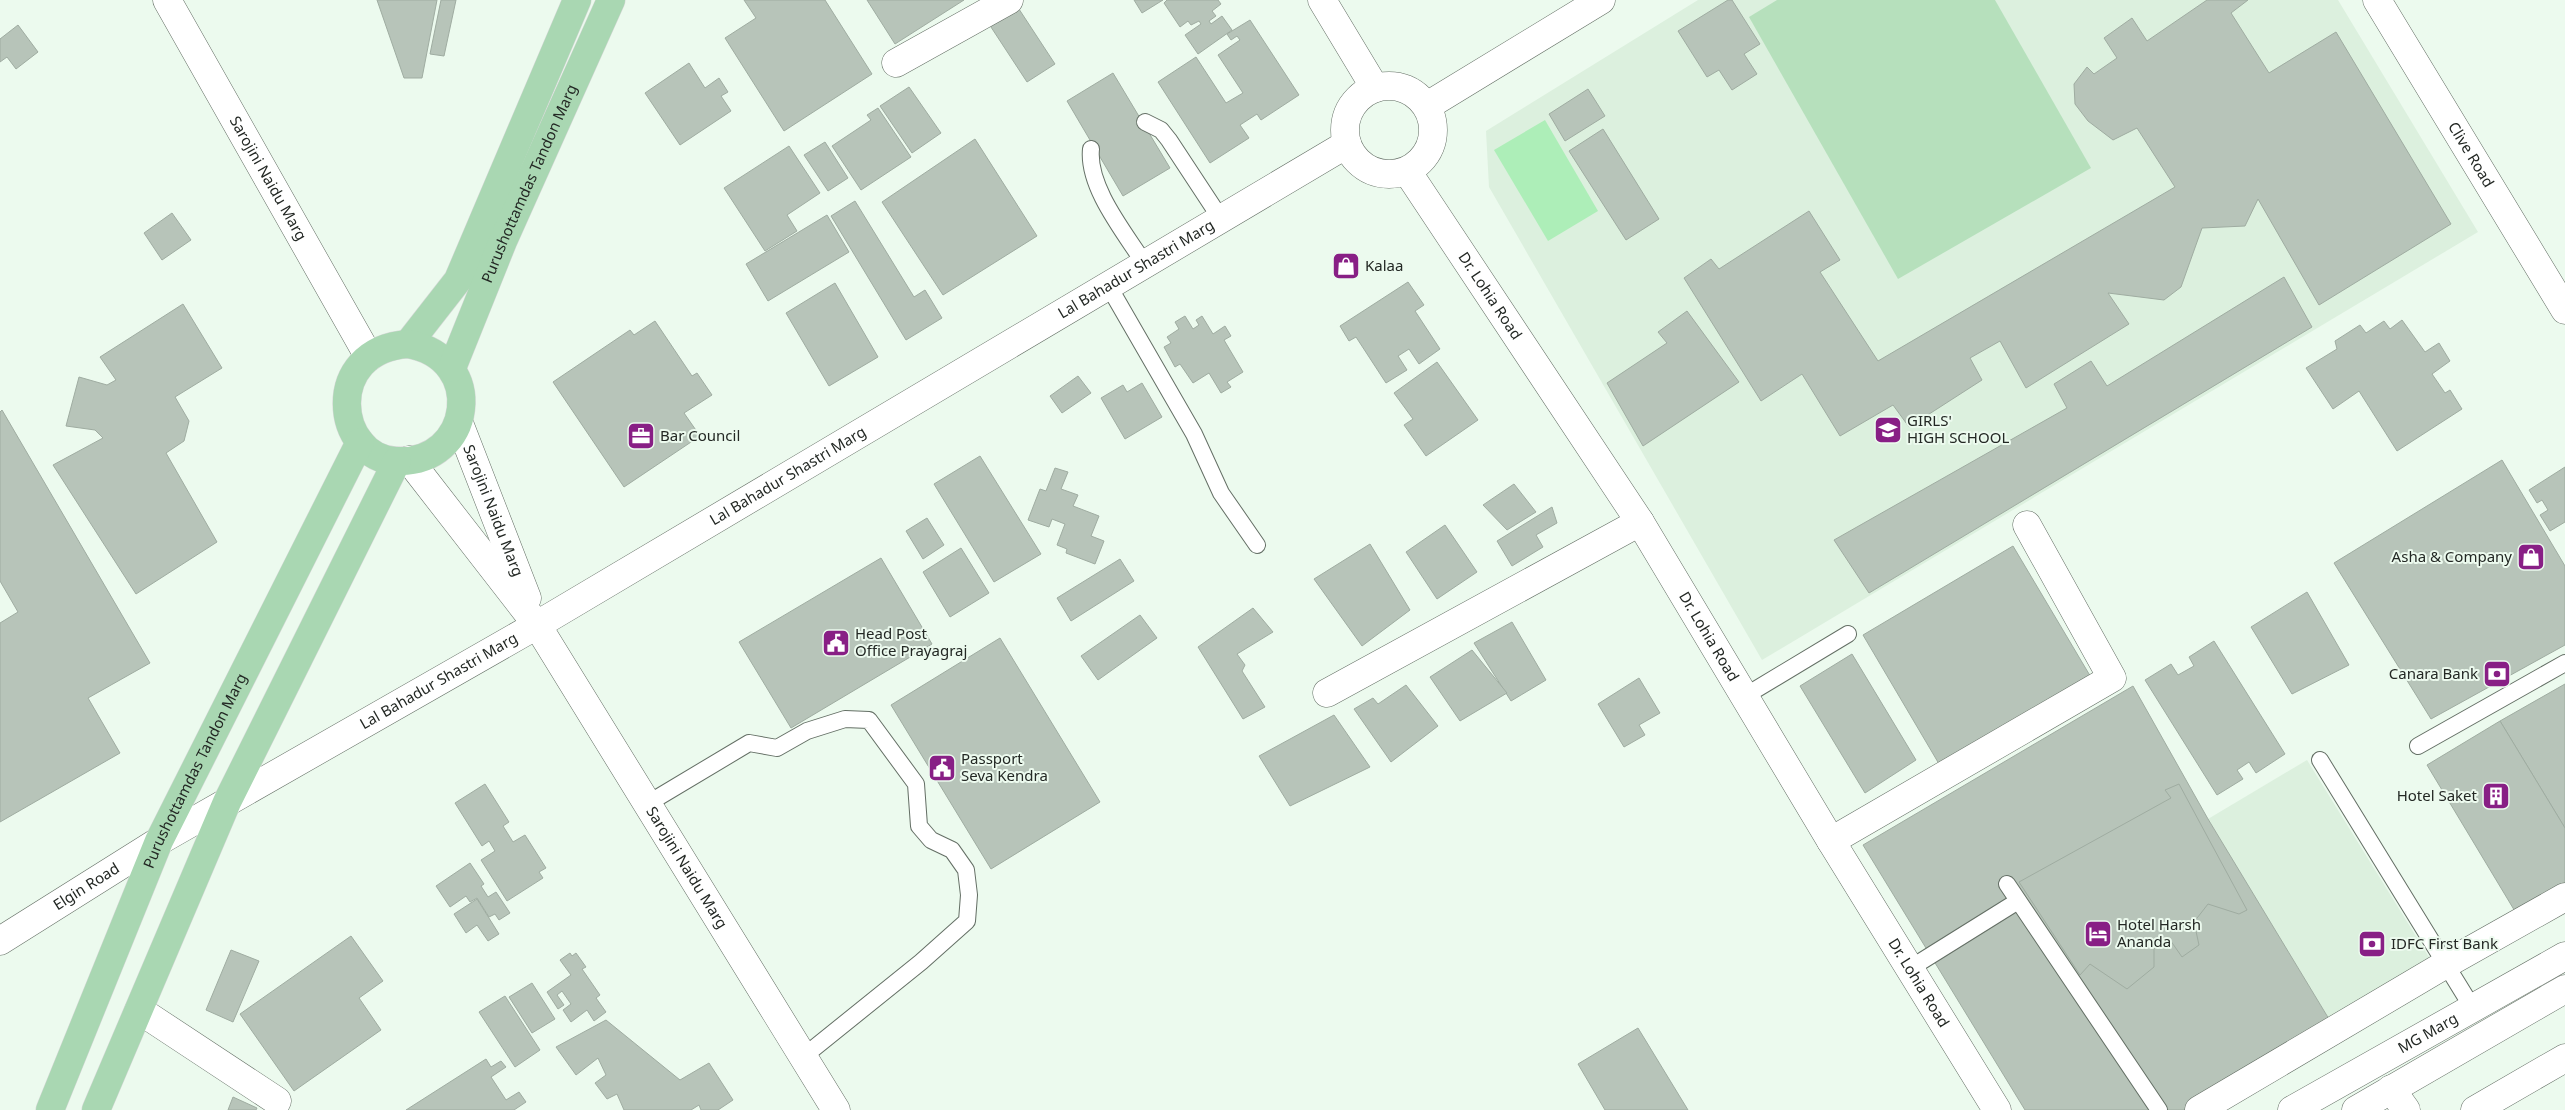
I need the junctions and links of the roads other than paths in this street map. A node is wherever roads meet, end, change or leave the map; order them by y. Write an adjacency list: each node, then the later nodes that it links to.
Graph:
1 (167, 0): 20 (street, Sarojini Naidu Marg)
2 (577, 0): 19 (main road)
3 (611, 0): 21 (main road, Purushottamdas Tandon Marg)
4 (1322, 0): 9 (street)
5 (1601, 0): 10 (street)
6 (2377, 0): 18 (street, Clive Road)
7 (1002, 2): 8 (street)
8 (896, 63)
9 (1375, 88): 10 (street); 12 (street)
10 (1427, 106): 14 (street)
11 (1145, 122): 15 (lane)
12 (1347, 144): 14 (street); 15 (street, Lal Bahadur Shastri Marg)
13 (1091, 149): 16 (lane)
14 (1407, 171): 25 (street, Dr. Lohia Road)
15 (1221, 219): 16 (street, Lal Bahadur Shastri Marg)
16 (1144, 263): 17 (street, Lal Bahadur Shastri Marg)
17 (1108, 285): 27 (lane); 28 (street, Lal Bahadur Shastri Marg)
18 (2565, 310)
19 (408, 344): 20 (main road); 21 (main road)
20 (369, 357): 23 (main road)
21 (452, 368): 22 (main road)
22 (459, 423): 24 (main road); 28 (street, Sarojini Naidu Marg)
23 (360, 442): 24 (main road); 37 (main road, Purushottamdas Tandon Marg)
24 (403, 461): 28 (street, Sarojini Naidu Marg); 35 (main road)
25 (1640, 522): 31 (street); 32 (street, Dr. Lohia Road)
26 (2027, 525): 38 (street)
27 (1257, 545)
28 (537, 626): 35 (street, Lal Bahadur Shastri Marg); 36 (street, Sarojini Naidu Marg)
29 (1848, 634): 32 (lane)
30 (2565, 663): 33 (lane)
31 (1327, 693)
32 (1745, 696): 38 (street, Dr. Lohia Road)
33 (2418, 746)
34 (2320, 760): 44 (lane)
35 (227, 802): 37 (street, Elgin Road); 48 (main road)
36 (647, 804): 49 (street, Sarojini Naidu Marg); 49 (lane)
37 (159, 841): 42 (street, Elgin Road); 53 (main road, Purushottamdas Tandon Marg)
38 (1831, 841): 45 (street, Dr. Lohia Road)
39 (2007, 884): 41 (lane)
40 (2565, 897): 44 (street)
41 (2018, 901): 45 (lane); 57 (lane)
42 (0, 941)
43 (2565, 956): 47 (street, MG Marg)
44 (2446, 964): 47 (lane); 58 (street)
45 (1909, 969): 56 (street, Dr. Lohia Road)
46 (2565, 989): 51 (street, MG Marg)
47 (2472, 1007): 59 (street, MG Marg)
48 (139, 1010): 52 (street); 54 (main road)
49 (803, 1056): 55 (street, Sarojini Naidu Marg)
50 (2565, 1058): 61 (street)
51 (2399, 1100): 60 (street, MG Marg)
52 (277, 1102)
53 (50, 1110)
54 (96, 1110)
55 (836, 1110)
56 (1997, 1110)
57 (2159, 1110)
58 (2199, 1110)
59 (2292, 1110)
60 (2356, 1110)
61 (2474, 1110)

